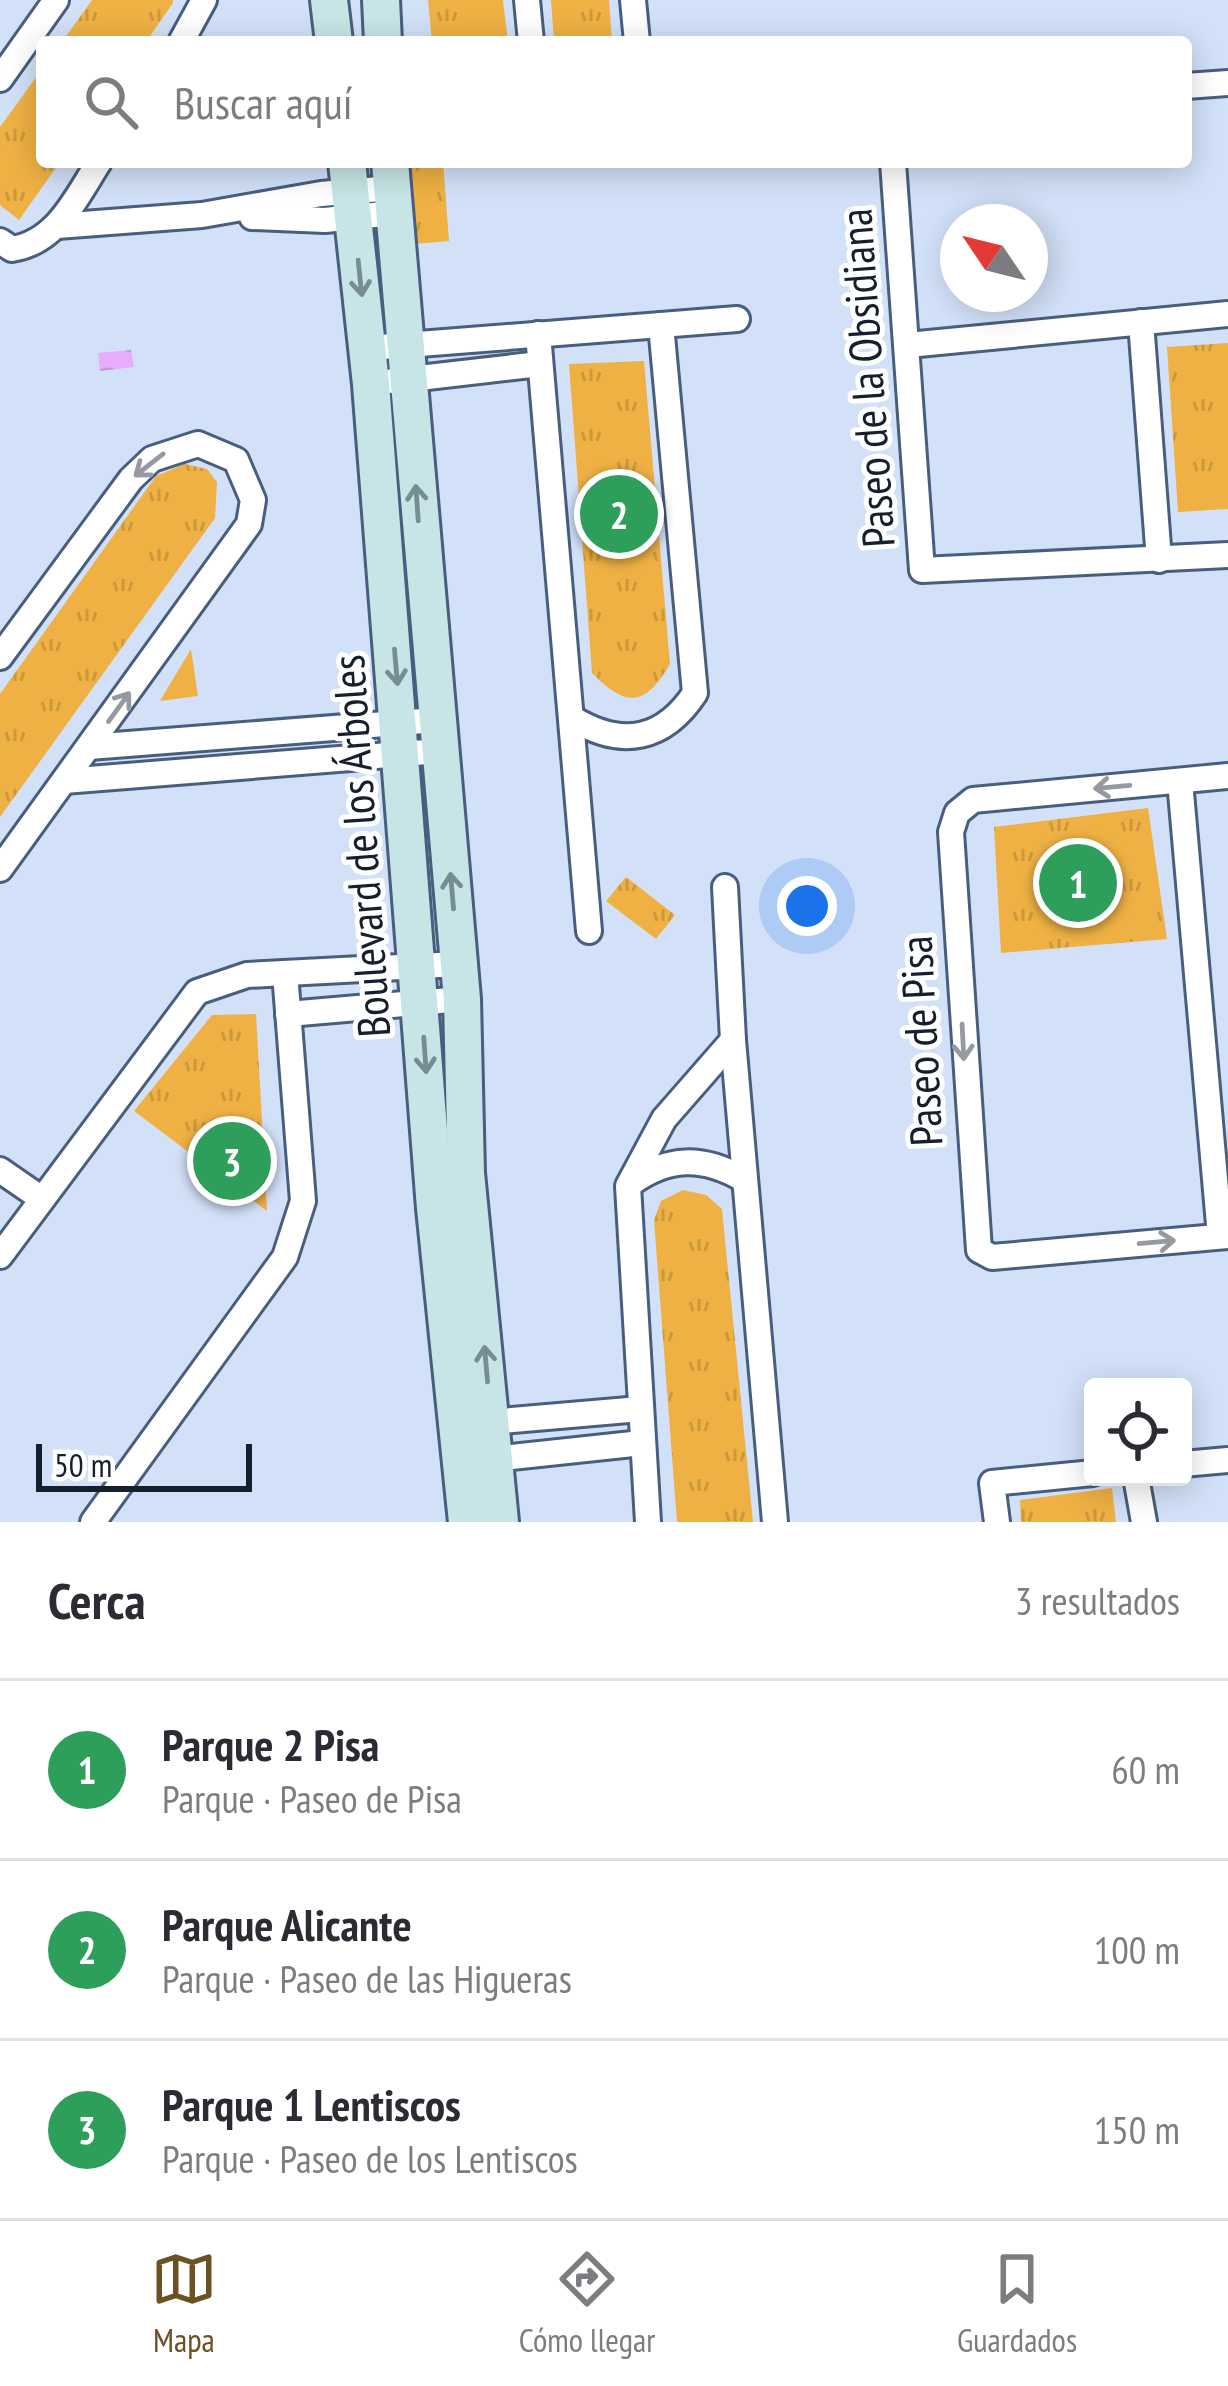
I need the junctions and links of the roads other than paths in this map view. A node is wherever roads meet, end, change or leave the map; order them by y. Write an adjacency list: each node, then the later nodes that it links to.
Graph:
1 (56, 0): 12 (street)
2 (204, 0): 7 (street)
3 (329, 0): 8 (main road)
4 (381, 0): 9 (main road)
5 (527, 0): 10 (street)
6 (633, 0): 11 (street)
7 (184, 36)
8 (333, 36)
9 (383, 36)
10 (530, 36)
11 (636, 36)
12 (0, 79)
13 (1228, 83): 14 (street)
14 (1192, 86)
15 (95, 168): 19 (street)
16 (893, 168): 26 (street, Paseo de la Obsidiana)
17 (392, 188): 18 (street); 27 (main road, Boulevard de los Árboles)
18 (350, 191): 19 (street); 29 (main road, Boulevard de los Árboles, one-way to 29)
19 (57, 226): 20 (street)
20 (0, 241)
21 (1228, 314): 23 (street)
22 (737, 319): 24 (street)
23 (1141, 322): 26 (street); 31 (street)
24 (662, 325): 25 (street); 33 (street)
25 (538, 334): 27 (street); 28 (street)
26 (908, 345): 31 (street, Paseo de la Obsidiana)
27 (407, 362): 28 (street); 29 (street); 29 (street); 34 (main road, Boulevard de los Árboles, one-way to 27)
28 (540, 364): 33 (street)
29 (369, 366): 34 (main road, Boulevard de los Árboles, one-way to 34)
30 (1228, 555): 31 (street, Paseo de la Obsidiana)
31 (1159, 560)
32 (0, 657): 35 (street, one-way to 32)
33 (575, 721): 41 (street)
34 (419, 737): 35 (street); 38 (street); 43 (main road, Boulevard de los Árboles, one-way to 34); 44 (main road, Boulevard de los Árboles)
35 (89, 747): 38 (street)
36 (1228, 776): 37 (street, Paseo de Pisa)
37 (1180, 781): 51 (street, Paseo de Pisa); 51 (street, Paseo de Pisa, one-way to 51)
38 (64, 782): 39 (street)
39 (0, 869)
40 (725, 887): 46 (street)
41 (589, 931)
42 (285, 973): 44 (street); 45 (street); 50 (street)
43 (460, 982): 44 (street); 44 (street); 54 (main road, Boulevard de los Árboles, one-way to 43)
44 (420, 985): 45 (street); 54 (main road, Boulevard de los Árboles, one-way to 54)
45 (288, 1014): 60 (street)
46 (734, 1040): 48 (street); 49 (street)
47 (0, 1170): 50 (street)
48 (743, 1179): 49 (street); 64 (street)
49 (628, 1186): 53 (street)
50 (42, 1199): 52 (street)
51 (1224, 1236)
52 (0, 1256)
53 (640, 1409): 54 (street); 55 (street)
54 (476, 1442): 55 (street); 61 (main road, Boulevard de los Árboles); 62 (main road, Boulevard de los Árboles)
55 (641, 1443): 63 (street)
56 (1228, 1460): 57 (street)
57 (1192, 1463)
58 (1084, 1474): 65 (street)
59 (1138, 1486): 66 (street)
60 (93, 1522)
61 (467, 1522)
62 (500, 1522)
63 (649, 1522)
64 (776, 1522)
65 (997, 1522)
66 (1144, 1522)

